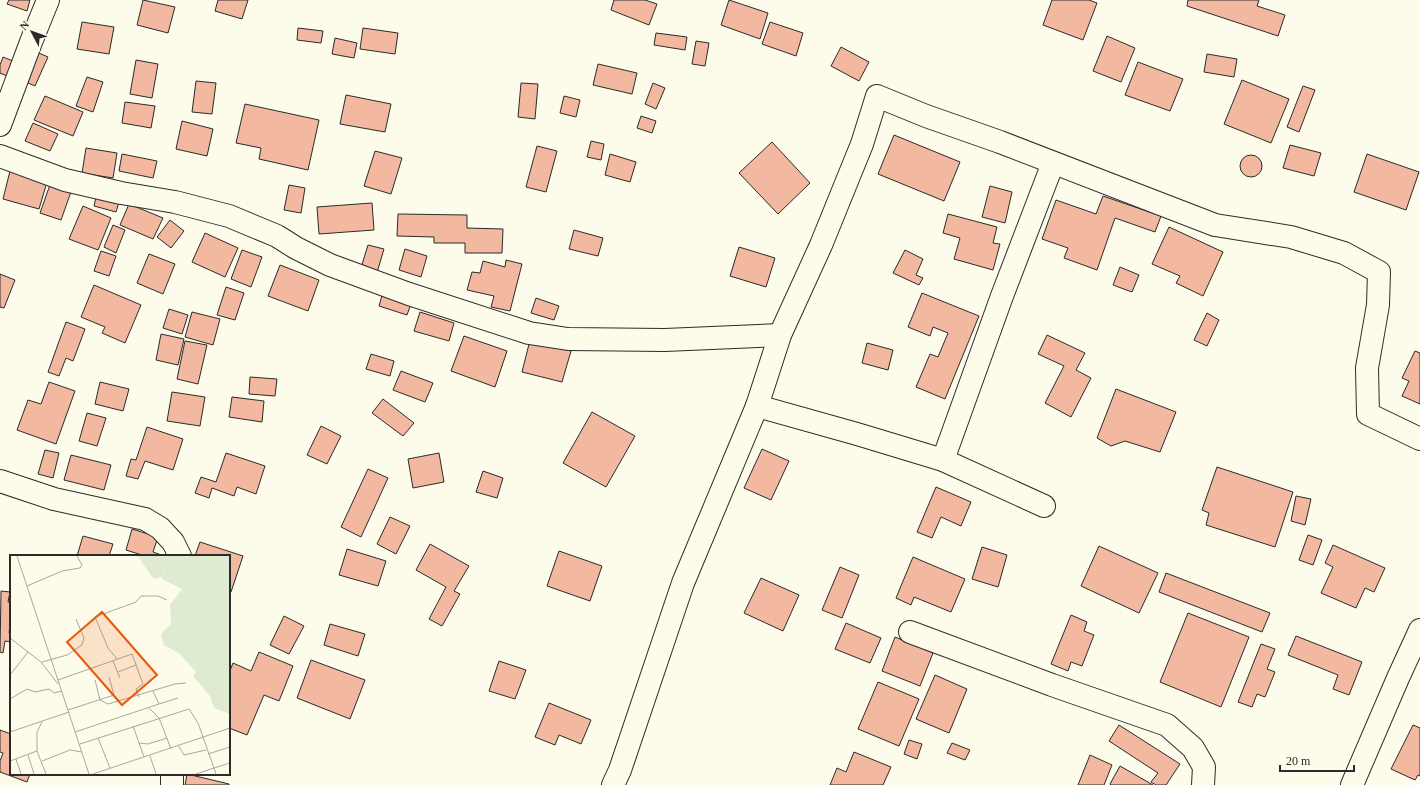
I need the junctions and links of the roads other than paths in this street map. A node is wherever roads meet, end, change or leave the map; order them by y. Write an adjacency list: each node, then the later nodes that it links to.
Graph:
1 (48, 0): 2 (street)
2 (0, 125)
3 (0, 156): 5 (street)
4 (1053, 163): 5 (street); 7 (street); 8 (street)
5 (780, 335): 6 (street)
6 (757, 406): 8 (street); 14 (street)
7 (1420, 439)
8 (943, 460): 10 (street)
9 (0, 481): 11 (street)
10 (1044, 506)
11 (180, 555)
12 (1420, 630): 16 (street)
13 (910, 632): 15 (street)
14 (614, 785)
15 (1203, 785)
16 (1352, 785)

